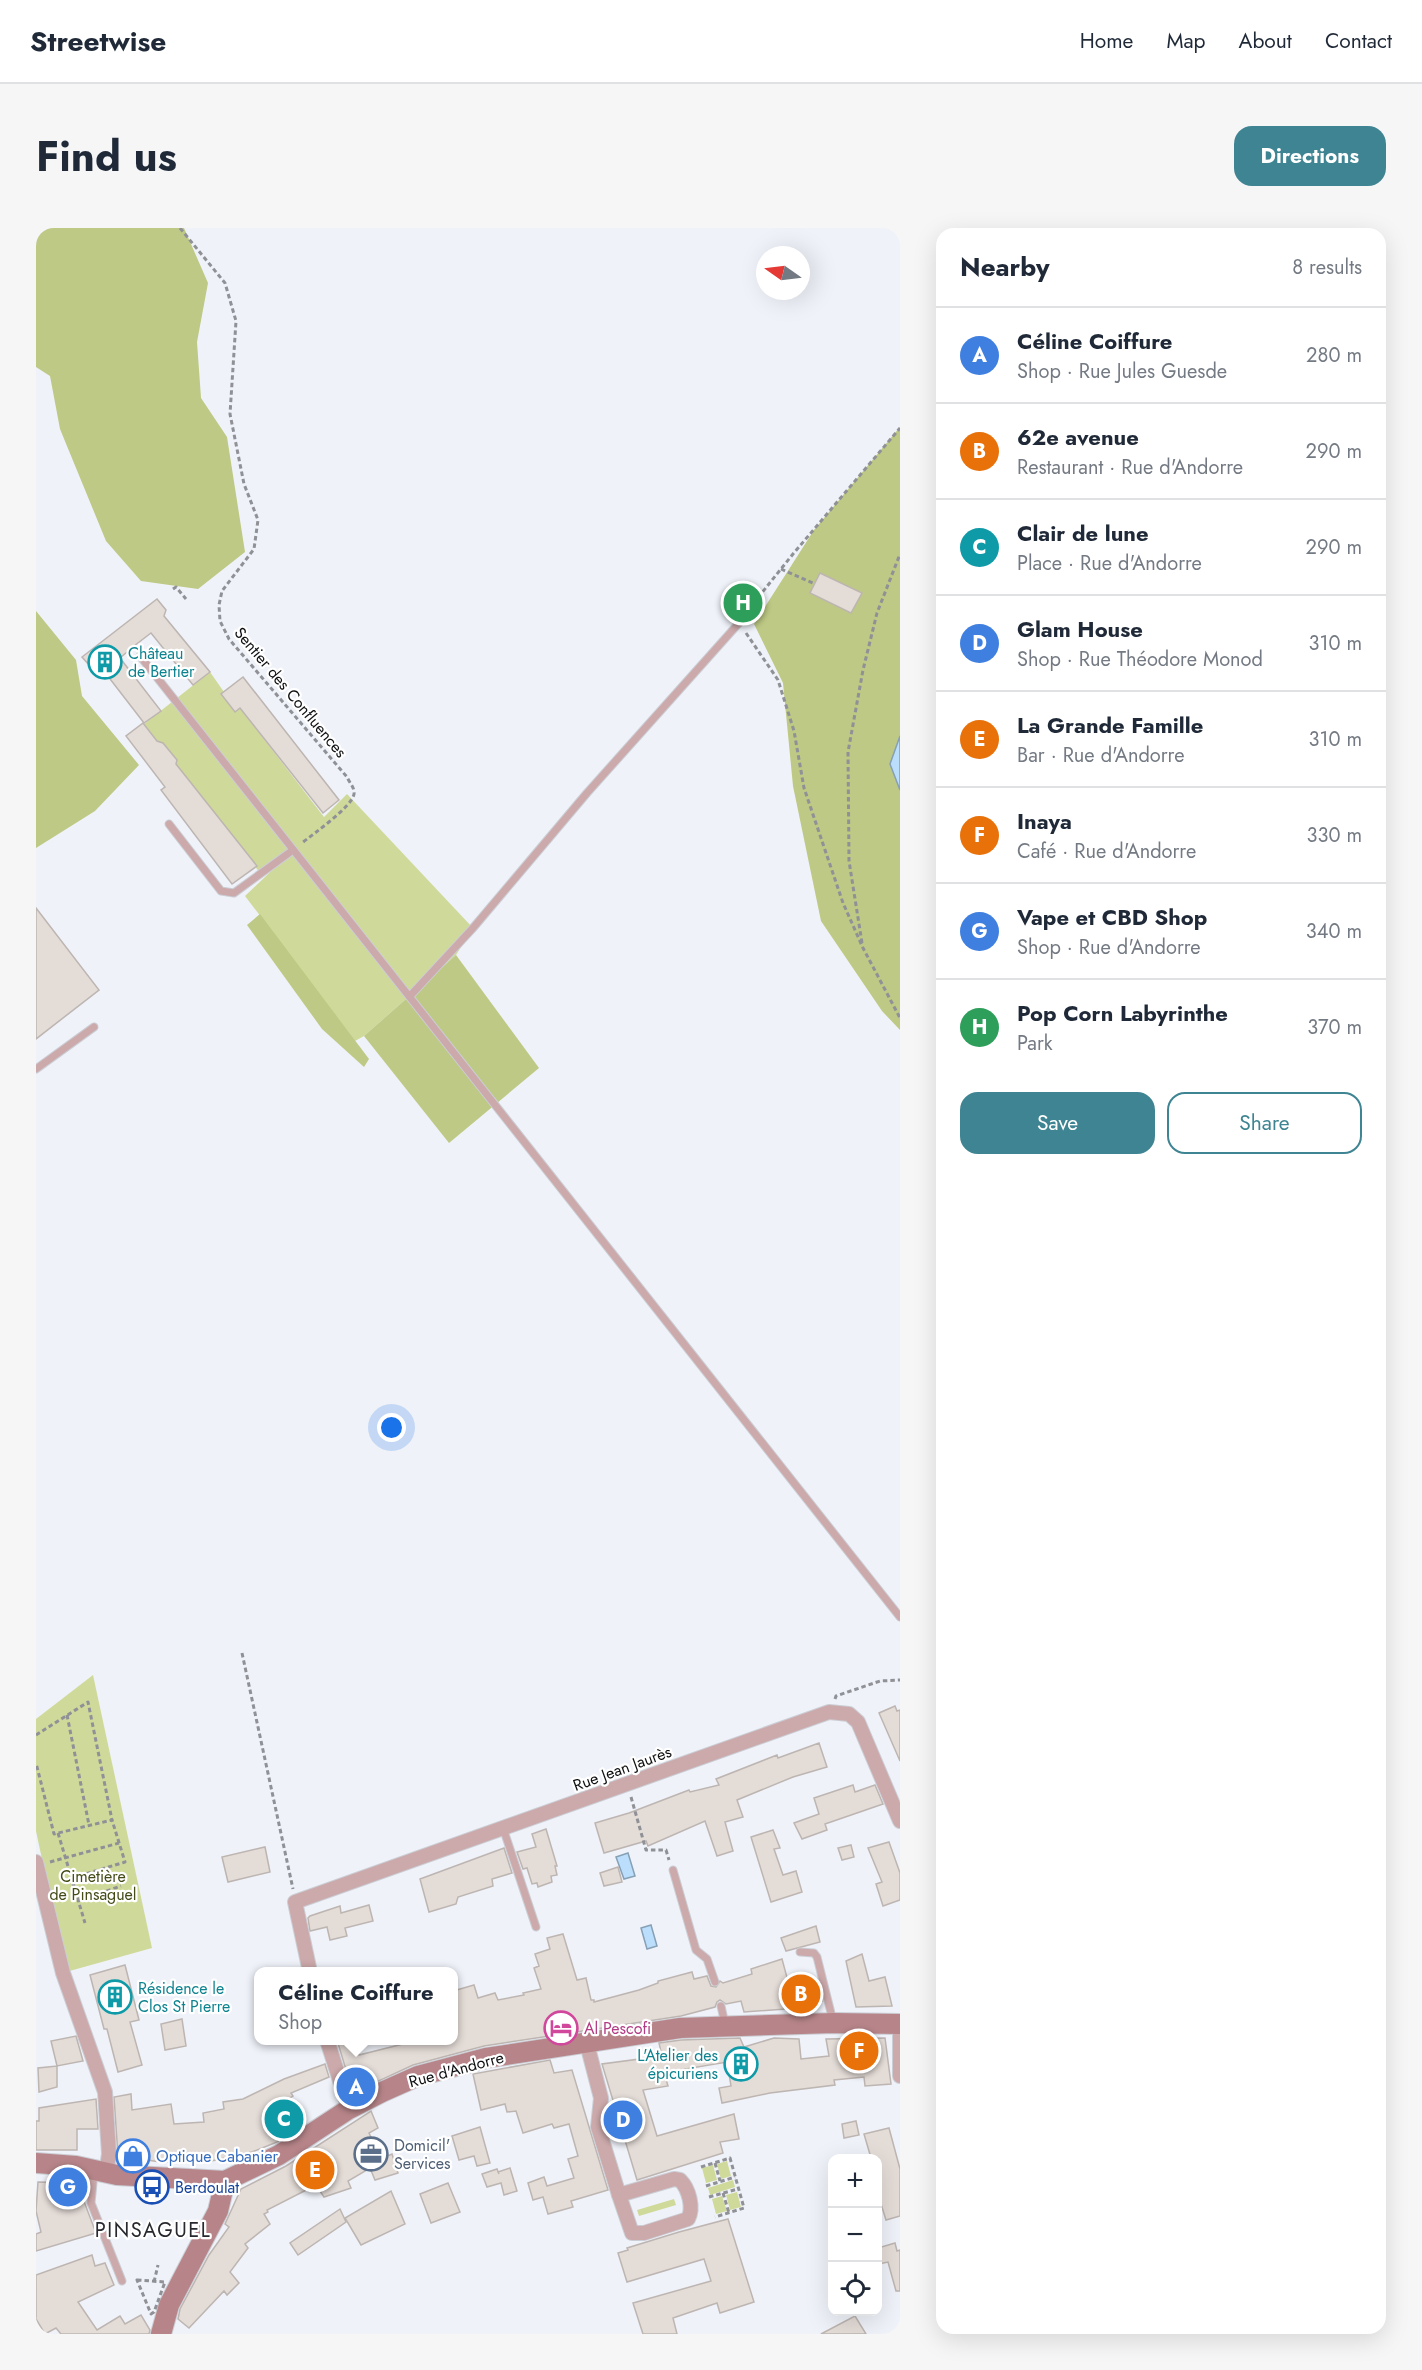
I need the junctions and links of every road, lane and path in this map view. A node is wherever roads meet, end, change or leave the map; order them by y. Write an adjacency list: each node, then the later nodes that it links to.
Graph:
1 (180, 228): 11 (path, Sentier des Confluences)
2 (900, 428): 4 (path)
3 (900, 554): 12 (path)
4 (781, 568): 5 (path); 8 (path)
5 (815, 584)
6 (173, 590): 7 (path)
7 (186, 599)
8 (739, 623): 12 (path); 13 (lane)
9 (140, 656): 11 (lane)
10 (169, 825): 11 (lane)
11 (293, 850): 13 (lane)
12 (863, 948): 14 (path)
13 (410, 996): 17 (lane)
14 (900, 1018)
15 (94, 1027): 16 (lane)
16 (36, 1069)
17 (900, 1617)
18 (242, 1653): 37 (path)
19 (900, 1680): 20 (path)
20 (829, 1712): 24 (street, Rue Jean Jaurès); 26 (street)
21 (67, 1715): 22 (path); 25 (path); 27 (path)
22 (36, 1735)
23 (36, 1763): 29 (path)
24 (627, 1784): 28 (street, Rue Jean Jaurès); 33 (path)
25 (112, 1820): 27 (path); 30 (path)
26 (900, 1821)
27 (89, 1825): 29 (path)
28 (503, 1828): 37 (street, Rue Jean Jaurès); 39 (lane)
29 (58, 1833): 31 (path)
30 (119, 1843): 31 (path); 34 (path)
31 (66, 1858): 32 (path); 34 (path)
32 (43, 1862): 54 (street)
33 (672, 1870): 42 (lane)
34 (72, 1878): 36 (path)
35 (121, 1886): 36 (path)
36 (78, 1900): 38 (path)
37 (296, 1902): 41 (street)
38 (85, 1923)
39 (536, 1927)
40 (800, 1952): 44 (lane)
41 (309, 1967)
42 (715, 1982)
43 (721, 2006): 45 (lane)
44 (834, 2023): 45 (main road, Rue d'Andorre); 46 (main road, Rue d'Andorre)
45 (726, 2026): 47 (main road, Rue d'Andorre)
46 (900, 2034): 49 (street)
47 (587, 2044): 50 (main road, Rue d'Andorre); 61 (street)
48 (329, 2045): 50 (street)
49 (900, 2076)
50 (349, 2109): 56 (main road, Rue d'Andorre)
51 (715, 2162): 53 (path); 55 (path); 57 (path)
52 (36, 2163): 54 (main road, Rue d'Andorre)
53 (701, 2167)
54 (100, 2172): 56 (main road, Rue d'Andorre); 66 (lane)
55 (735, 2177): 57 (path); 59 (path)
56 (225, 2181): 68 (main road)
57 (720, 2181): 58 (path)
58 (706, 2186)
59 (738, 2189): 60 (path); 63 (path)
60 (723, 2193): 62 (path); 63 (path)
61 (619, 2195): 61 (street)
62 (709, 2197)
63 (729, 2212): 64 (path)
64 (715, 2217)
65 (158, 2265): 67 (path)
66 (122, 2281)
67 (154, 2282): 67 (path)
68 (161, 2334)

